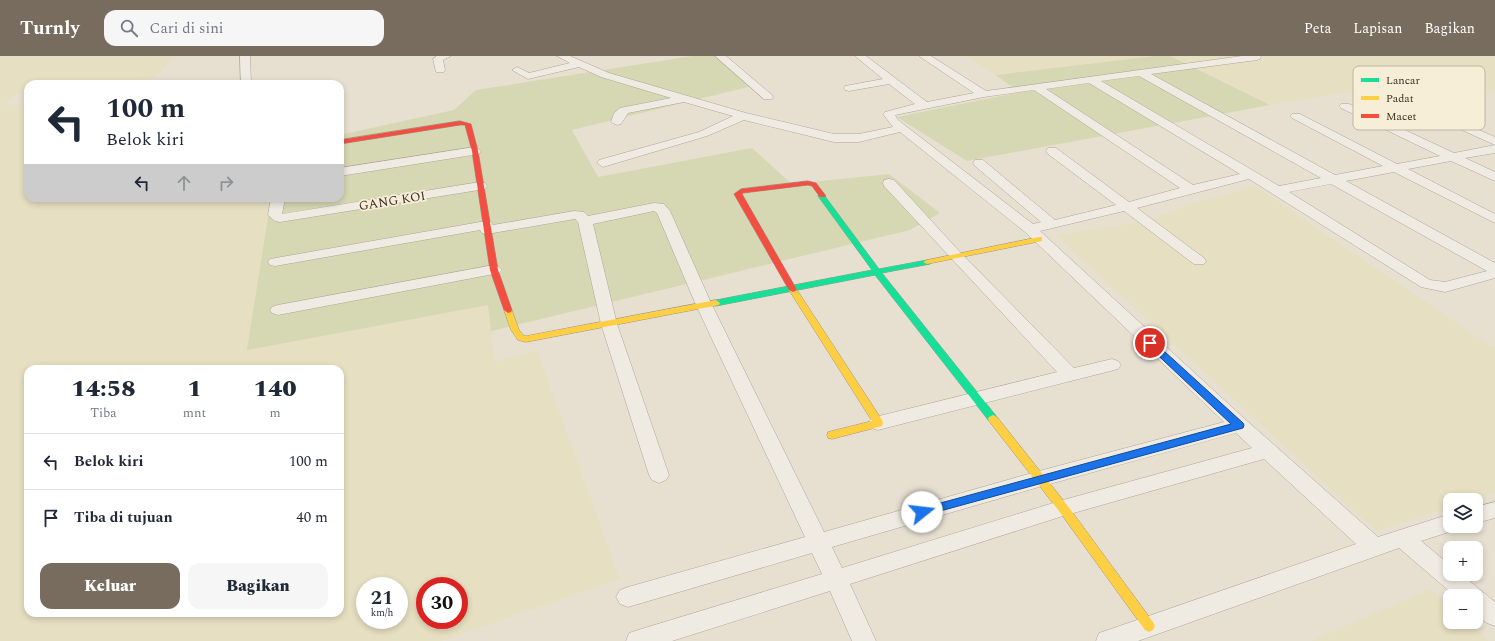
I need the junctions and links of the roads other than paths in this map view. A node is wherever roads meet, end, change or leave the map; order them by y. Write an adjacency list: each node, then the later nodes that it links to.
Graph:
1 (245, 56): 14 (street)
2 (446, 56): 10 (street)
3 (562, 56): 8 (street)
4 (720, 56): 20 (street)
5 (860, 56): 15 (street)
6 (924, 56): 19 (street)
7 (1257, 61): 9 (street)
8 (581, 64): 11 (street); 21 (street)
9 (1195, 65): 12 (street); 13 (street)
10 (440, 70)
11 (517, 70)
12 (1142, 72): 16 (street); 43 (street)
13 (1213, 75)
14 (245, 80)
15 (892, 80): 18 (street); 22 (street)
16 (1092, 80): 17 (street); 41 (street)
17 (1036, 87): 19 (street); 46 (street)
18 (849, 88)
19 (984, 94): 22 (street)
20 (768, 97)
21 (689, 98): 25 (street); 27 (street)
22 (924, 105): 28 (street)
23 (1344, 106): 24 (street)
24 (1353, 110)
25 (743, 116): 28 (street); 37 (street)
26 (1296, 116): 39 (street)
27 (617, 122)
28 (902, 128): 54 (street)
29 (1396, 130): 36 (street)
30 (1472, 130): 31 (street)
31 (1495, 140)
32 (344, 141): 34 (street)
33 (1495, 149): 36 (street)
34 (475, 151): 40 (street); 45 (street)
35 (1052, 151): 49 (street)
36 (1452, 156): 39 (street); 42 (street)
37 (602, 163)
38 (979, 163): 52 (street)
39 (1395, 168): 43 (street); 50 (street)
40 (344, 171)
41 (1252, 175): 46 (street); 47 (street)
42 (1495, 177)
43 (1336, 179): 47 (street); 58 (street)
44 (889, 183): 55 (street)
45 (480, 186): 48 (street, GANG KOI); 53 (street)
46 (1190, 189): 49 (street)
47 (1277, 190): 61 (street)
48 (277, 202)
49 (1126, 208): 52 (street); 56 (street)
50 (1495, 219)
51 (586, 221): 53 (street); 63 (street); 65 (street)
52 (1053, 225): 54 (street)
53 (486, 228): 57 (street); 59 (street)
54 (1034, 234): 55 (street); 70 (street)
55 (955, 255): 60 (street); 67 (street)
56 (1199, 261)
57 (275, 262)
58 (1495, 269)
59 (494, 270): 64 (street); 65 (street)
60 (877, 272): 62 (street); 62 (street); 68 (street)
61 (1495, 273)
62 (792, 289): 63 (street); 69 (street)
63 (704, 305): 65 (street); 80 (street)
64 (278, 310)
65 (610, 324): 73 (street)
66 (1112, 365): 67 (street)
67 (1070, 375): 68 (street)
68 (975, 398): 69 (street); 74 (street)
69 (878, 423): 71 (street)
70 (1239, 425): 72 (street); 74 (street)
71 (832, 435)
72 (1268, 451): 75 (street); 81 (street)
73 (659, 475)
74 (1039, 479): 75 (street); 80 (street)
75 (1063, 508): 82 (street); 87 (street)
76 (1495, 510): 77 (street)
77 (1483, 513)
78 (1443, 525): 79 (street)
79 (1402, 538): 81 (street); 83 (street)
80 (818, 541): 82 (street); 84 (street)
81 (1374, 547): 87 (street)
82 (836, 579): 88 (street); 89 (street)
83 (1463, 589)
84 (628, 597)
85 (1483, 606): 86 (street)
86 (1495, 616)
87 (1149, 626): 90 (street)
88 (638, 641)
89 (864, 641)
90 (1108, 641)

